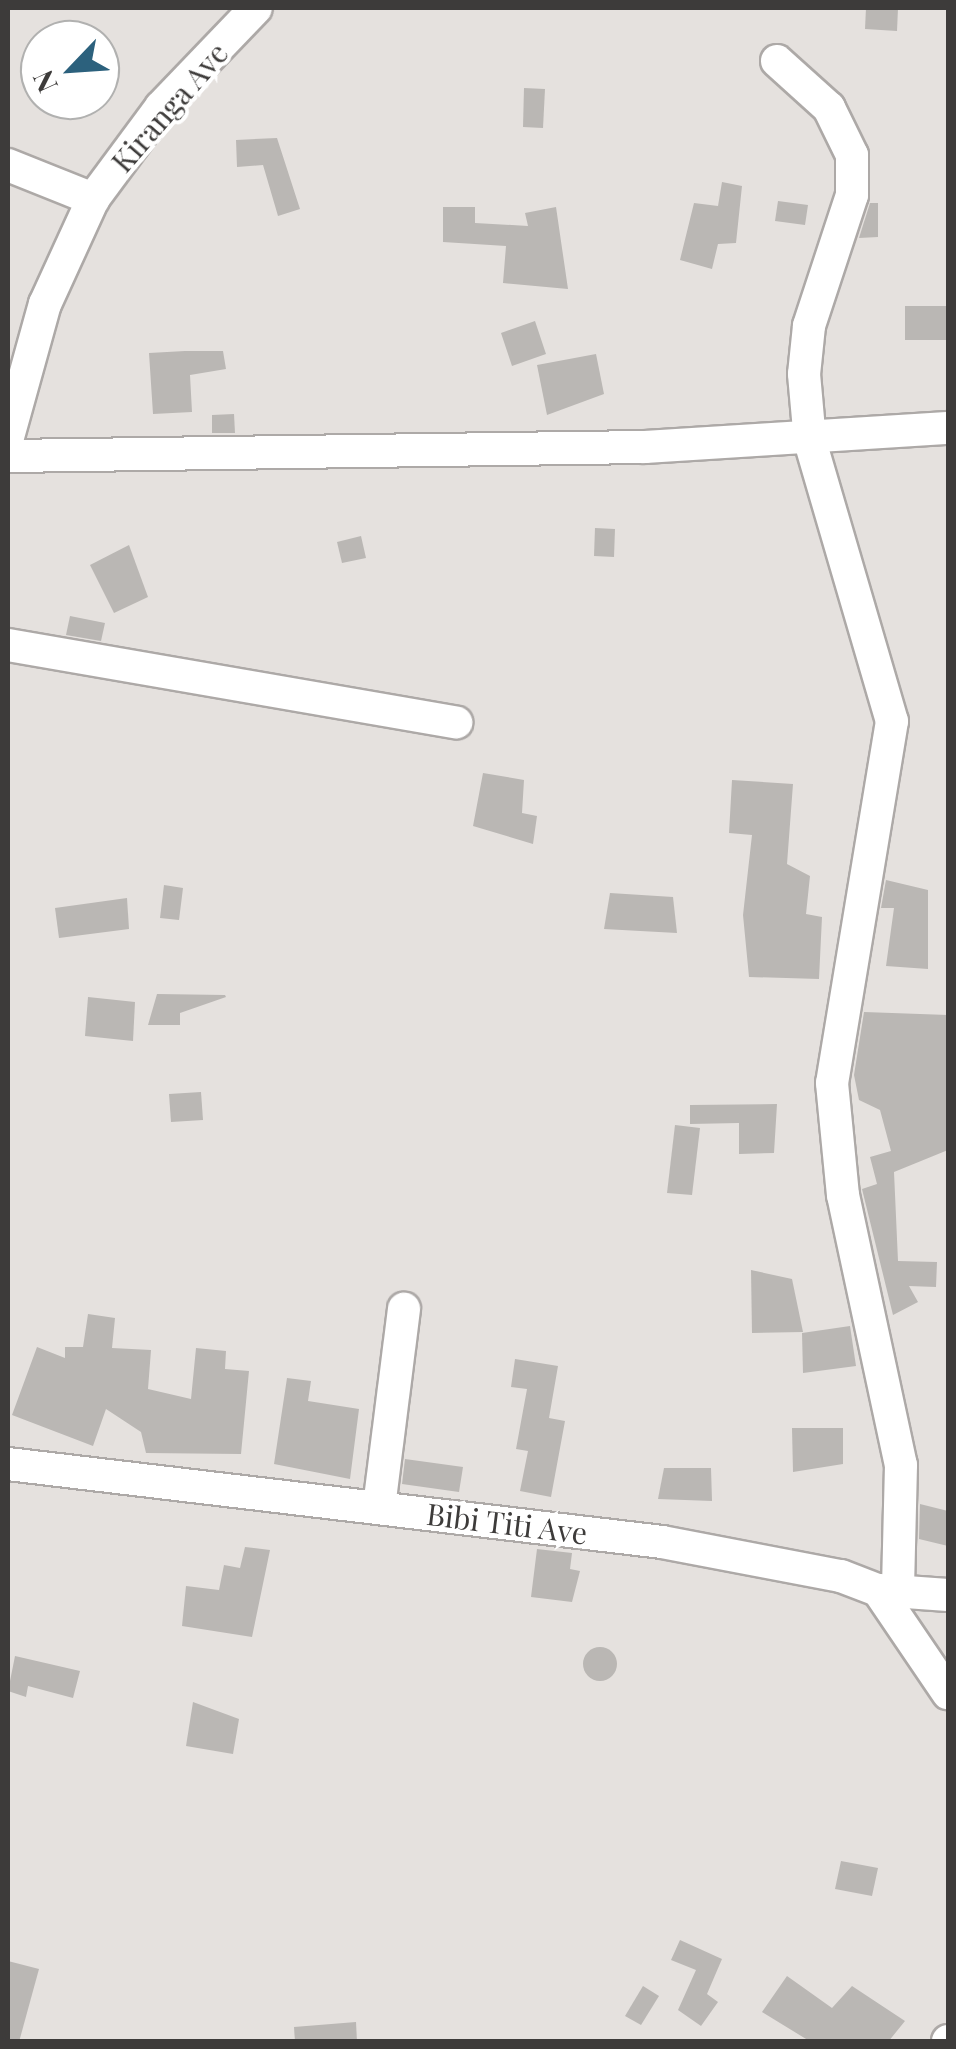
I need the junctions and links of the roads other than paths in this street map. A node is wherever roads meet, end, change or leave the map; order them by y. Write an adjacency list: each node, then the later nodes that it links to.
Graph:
1 (256, 8): 4 (street, Kiranga Ave)
2 (777, 61): 7 (street)
3 (8, 166): 4 (street)
4 (93, 198): 6 (street, Kiranga Ave)
5 (948, 428): 7 (street)
6 (8, 436)
7 (810, 441): 8 (street); 14 (street)
8 (8, 456)
9 (8, 645): 10 (street)
10 (456, 722)
11 (404, 1310): 13 (street)
12 (8, 1464): 13 (street, Bibi Titi Ave)
13 (379, 1507): 14 (street, Bibi Titi Ave)
14 (888, 1590): 15 (street, Bibi Titi Ave); 16 (street)
15 (948, 1595)
16 (948, 1694)

